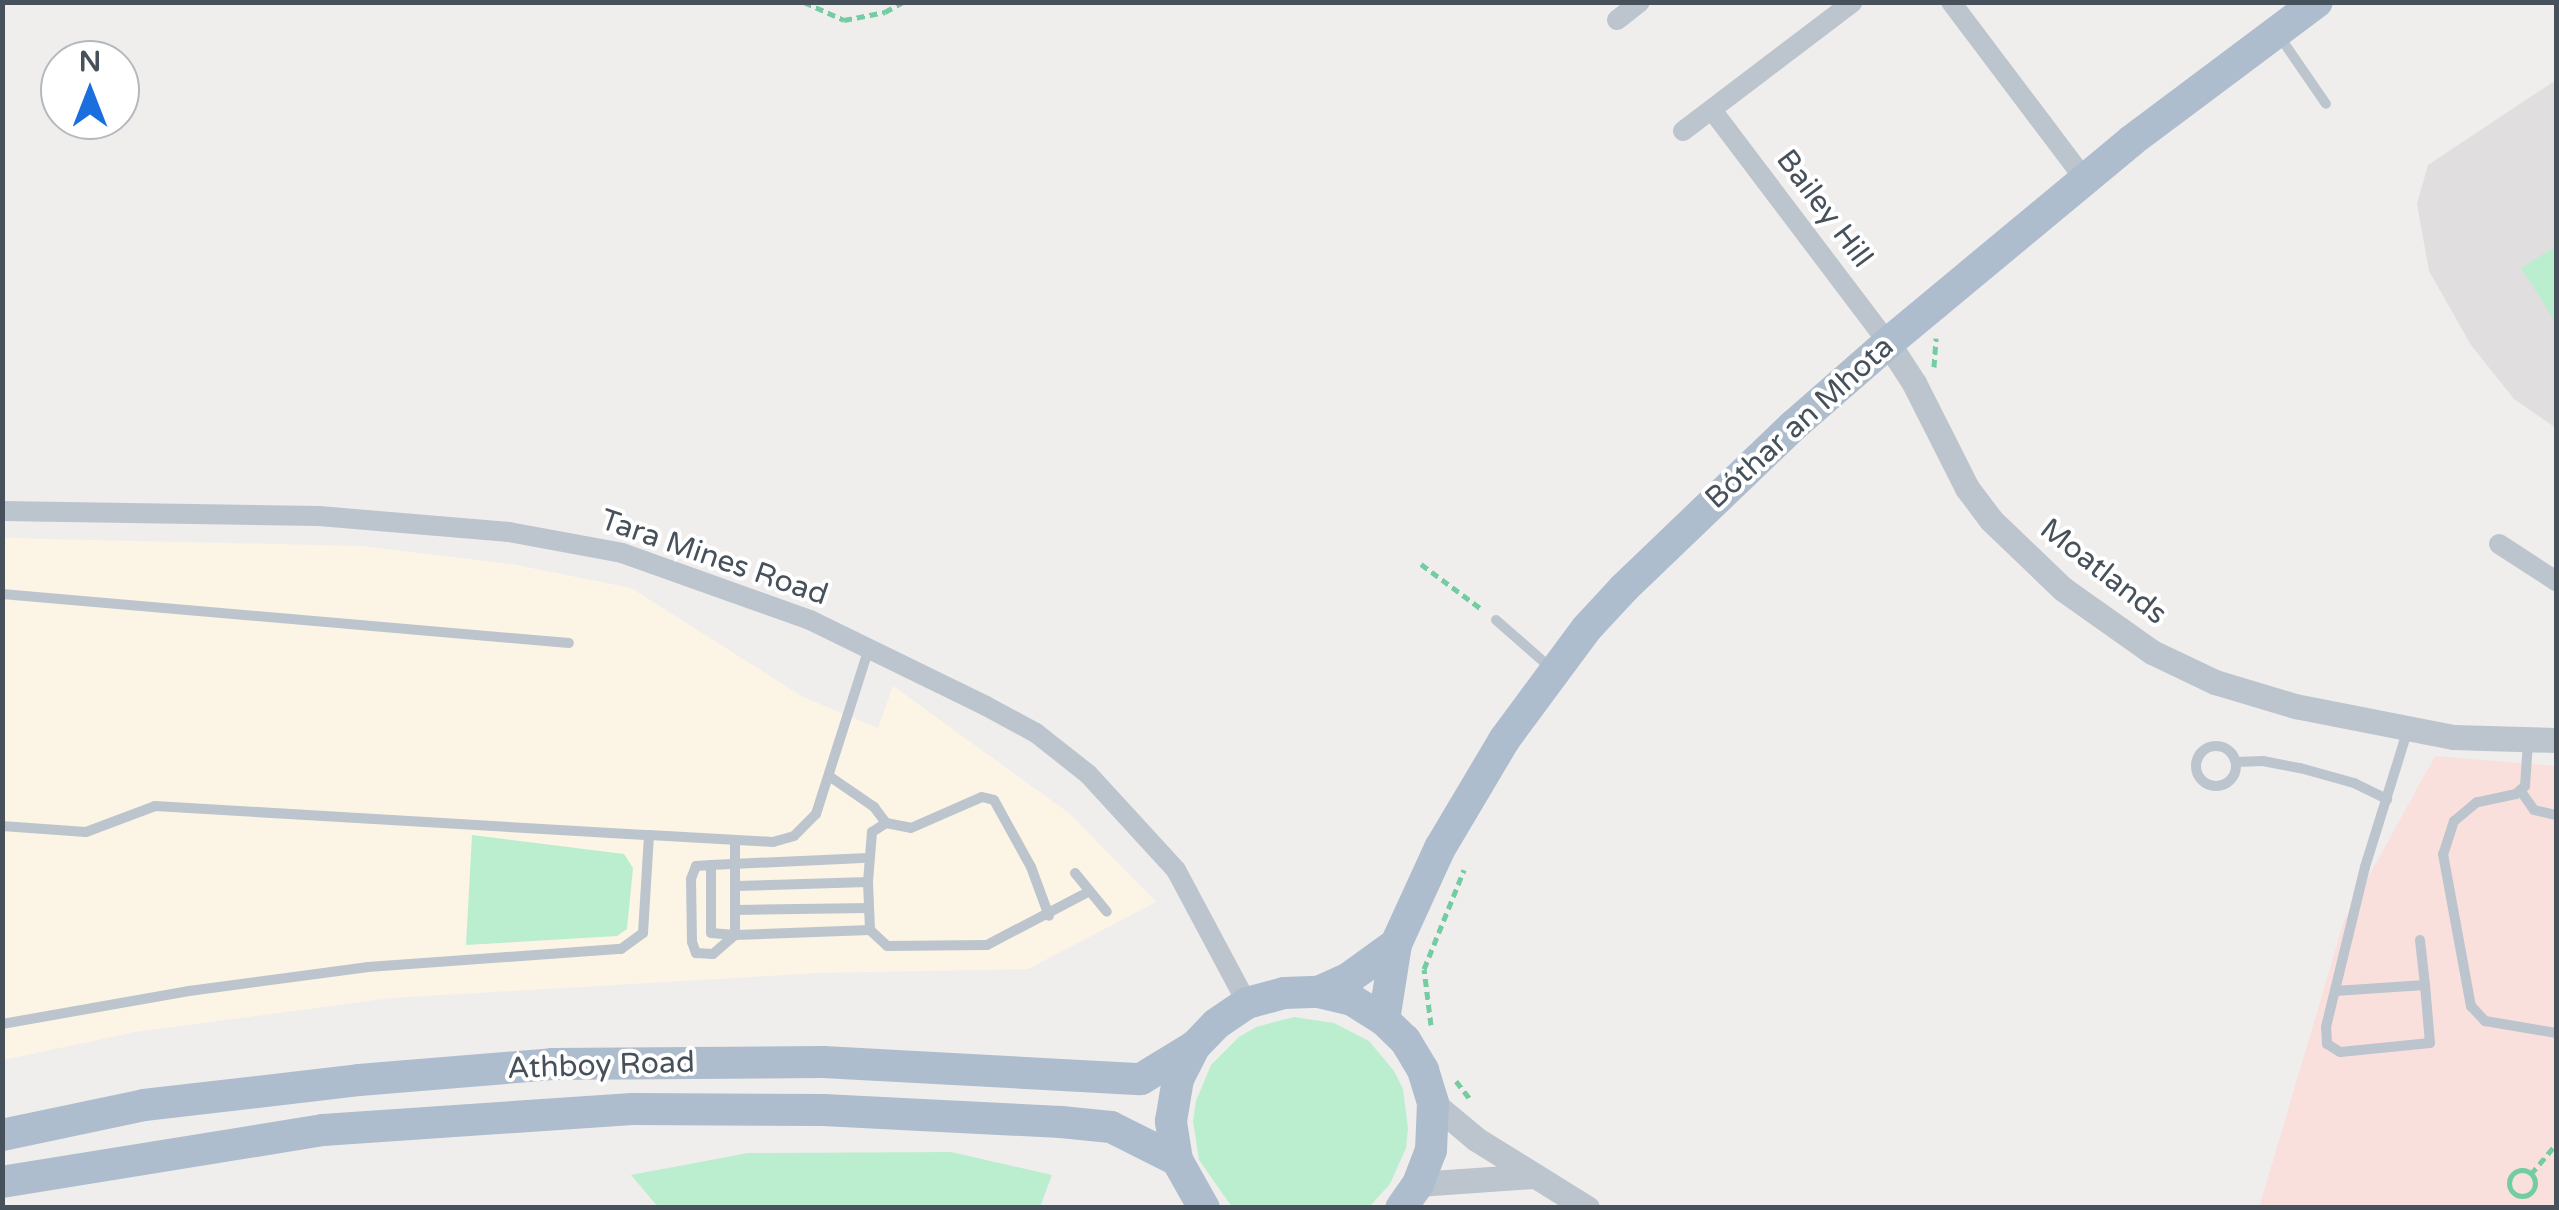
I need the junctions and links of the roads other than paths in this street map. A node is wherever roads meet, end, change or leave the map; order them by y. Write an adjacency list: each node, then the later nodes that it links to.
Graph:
1 (1640, 2): 5 (street)
2 (1853, 2): 8 (street)
3 (1951, 2): 10 (street)
4 (2318, 2): 6 (main road, Bóthar an Mhota)
5 (1617, 20)
6 (2276, 32): 7 (lane); 10 (main road, Bóthar an Mhota)
7 (2326, 104)
8 (1712, 110): 9 (street); 11 (street, Bailey Hill)
9 (1683, 131)
10 (2085, 180): 11 (main road, Bóthar an Mhota)
11 (1888, 344): 19 (main road, Bóthar an Mhota); 20 (street, Moatlands)
12 (2, 511): 18 (street, Tara Mines Road)
13 (2500, 544): 14 (street)
14 (2556, 581)
15 (2, 594): 17 (lane)
16 (1496, 620): 19 (lane)
17 (569, 643)
18 (869, 647): 24 (lane); 50 (street, Tara Mines Road)
19 (1554, 671): 46 (main road, Bóthar an Mhota)
20 (2408, 728): 22 (street, Moatlands); 26 (lane)
21 (2556, 740): 22 (street, Moatlands)
22 (2528, 742): 25 (lane)
23 (2236, 762): 26 (lane)
24 (829, 776): 28 (lane); 31 (lane)
25 (2520, 790): 27 (lane); 53 (lane)
26 (2387, 799): 48 (lane)
27 (2556, 815)
28 (886, 822): 32 (lane); 42 (lane)
29 (2, 826): 30 (lane)
30 (649, 835): 31 (lane); 52 (lane)
31 (735, 840): 33 (lane)
32 (868, 858): 33 (lane); 36 (lane)
33 (735, 864): 34 (lane); 37 (lane)
34 (711, 865): 44 (lane); 44 (lane)
35 (1075, 873): 38 (lane)
36 (868, 882): 37 (lane); 39 (lane)
37 (736, 886): 40 (lane)
38 (1090, 891): 41 (lane); 42 (lane)
39 (869, 908): 40 (lane); 43 (lane)
40 (736, 910): 44 (lane)
41 (1107, 912)
42 (1049, 916): 43 (lane)
43 (870, 930): 44 (lane)
44 (735, 935)
45 (2420, 940): 47 (lane)
46 (1396, 944): 49 (main road, Bóthar an Mhota); 51 (main road, Bóthar an Mhota)
47 (2425, 984): 48 (lane); 48 (lane)
48 (2335, 991)
49 (1318, 992): 50 (main road); 51 (main road)
50 (1247, 1003): 54 (main road, Athboy Road)
51 (1384, 1020): 55 (main road)
52 (2, 1024)
53 (2556, 1033)
54 (1195, 1046): 56 (main road, Athboy Road); 57 (main road)
55 (1433, 1104): 58 (street); 60 (main road)
56 (2, 1135)
57 (1177, 1160): 59 (main road, Athboy Road); 61 (main road)
58 (1532, 1176): 60 (street); 62 (street)
59 (2, 1182)
60 (1410, 1196)
61 (1197, 1203)
62 (1587, 1208)

